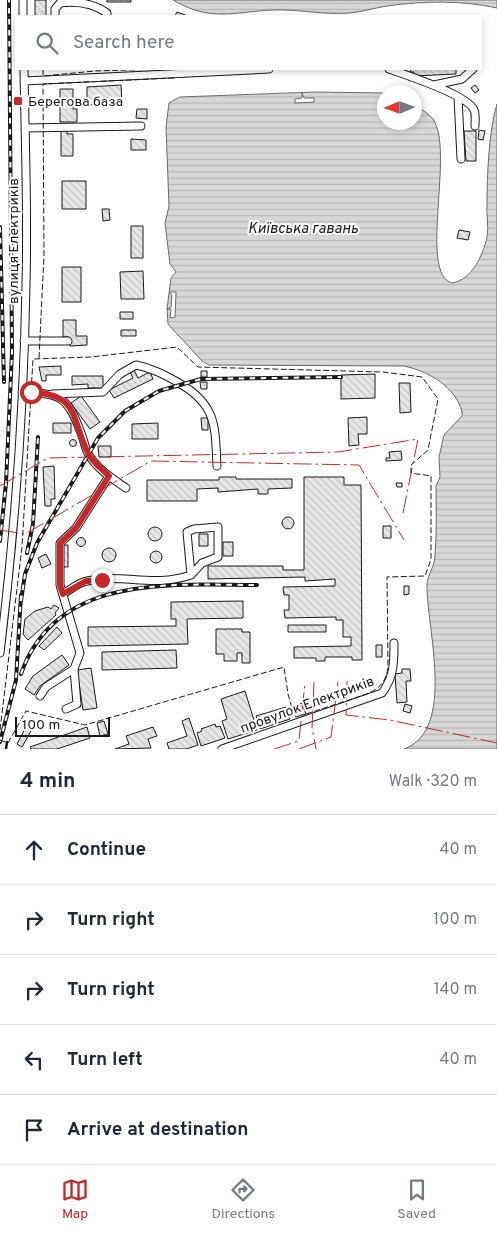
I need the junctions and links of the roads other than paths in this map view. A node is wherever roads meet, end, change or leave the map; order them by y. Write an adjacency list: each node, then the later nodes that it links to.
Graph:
1 (23, 0): 2 (street)
2 (24, 15)
3 (55, 15): 4 (street)
4 (107, 15)
5 (24, 70): 9 (street, вулиця Електриків)
6 (249, 70): 9 (street)
7 (392, 70): 10 (street)
8 (472, 70): 10 (street)
9 (24, 81): 14 (street, вулиця Електриків)
10 (434, 85): 11 (street)
11 (458, 97): 13 (street); 15 (street)
12 (141, 126): 14 (street)
13 (475, 126)
14 (25, 128): 16 (street, вулиця Електриків)
15 (461, 159)
16 (24, 341): 17 (street); 18 (street, вулиця Електриків)
17 (68, 341)
18 (22, 392): 19 (street); 26 (street, вулиця Електриків)
19 (52, 394): 20 (street); 21 (street)
20 (217, 466)
21 (109, 476): 22 (street); 24 (street)
22 (126, 488)
23 (191, 575): 23 (street); 24 (street)
24 (63, 594): 27 (street)
25 (394, 643): 30 (street, провулок Електриків)
26 (0, 653)
27 (74, 669): 28 (street); 29 (street)
28 (40, 696)
29 (66, 709)
30 (222, 749)

